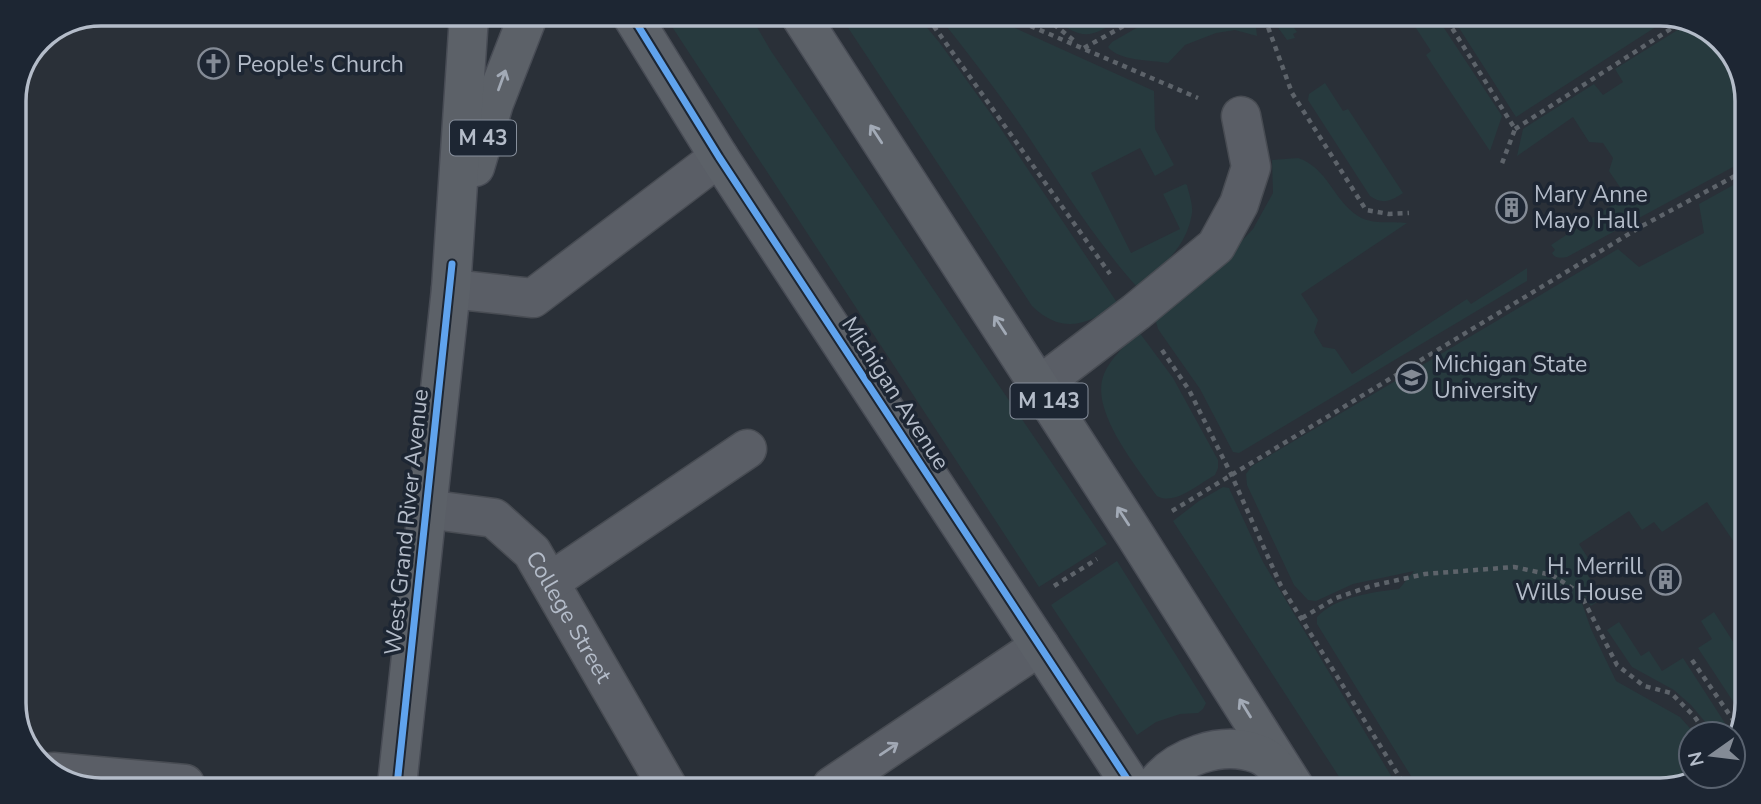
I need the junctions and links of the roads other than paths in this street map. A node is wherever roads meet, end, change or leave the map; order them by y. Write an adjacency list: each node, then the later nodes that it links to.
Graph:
1 (468, 26): 7 (main road, West Grand River Avenue / M 43)
2 (524, 26): 7 (main road, West Grand River Avenue / M 43, one-way to 2)
3 (638, 26): 6 (main road, Michigan Avenue)
4 (806, 26): 8 (main road, M 143, one-way to 4)
5 (1241, 116): 8 (lane)
6 (719, 157): 7 (lane); 12 (main road, Michigan Avenue)
7 (452, 276): 10 (main road, West Grand River Avenue / M 43)
8 (1039, 386): 21 (main road, M 143, one-way to 8)
9 (747, 449): 11 (lane)
10 (426, 509): 11 (lane, College Street); 15 (main road, West Grand River Avenue / M 43)
11 (550, 582): 16 (lane, College Street)
12 (1040, 646): 17 (lane, one-way to 12); 18 (main road, Michigan Avenue)
13 (83, 775): 14 (lane)
14 (118, 778)
15 (398, 778)
16 (662, 778)
17 (844, 778)
18 (1126, 778)
19 (1163, 778): 20 (main road)
20 (1286, 778)
21 (1289, 778)

